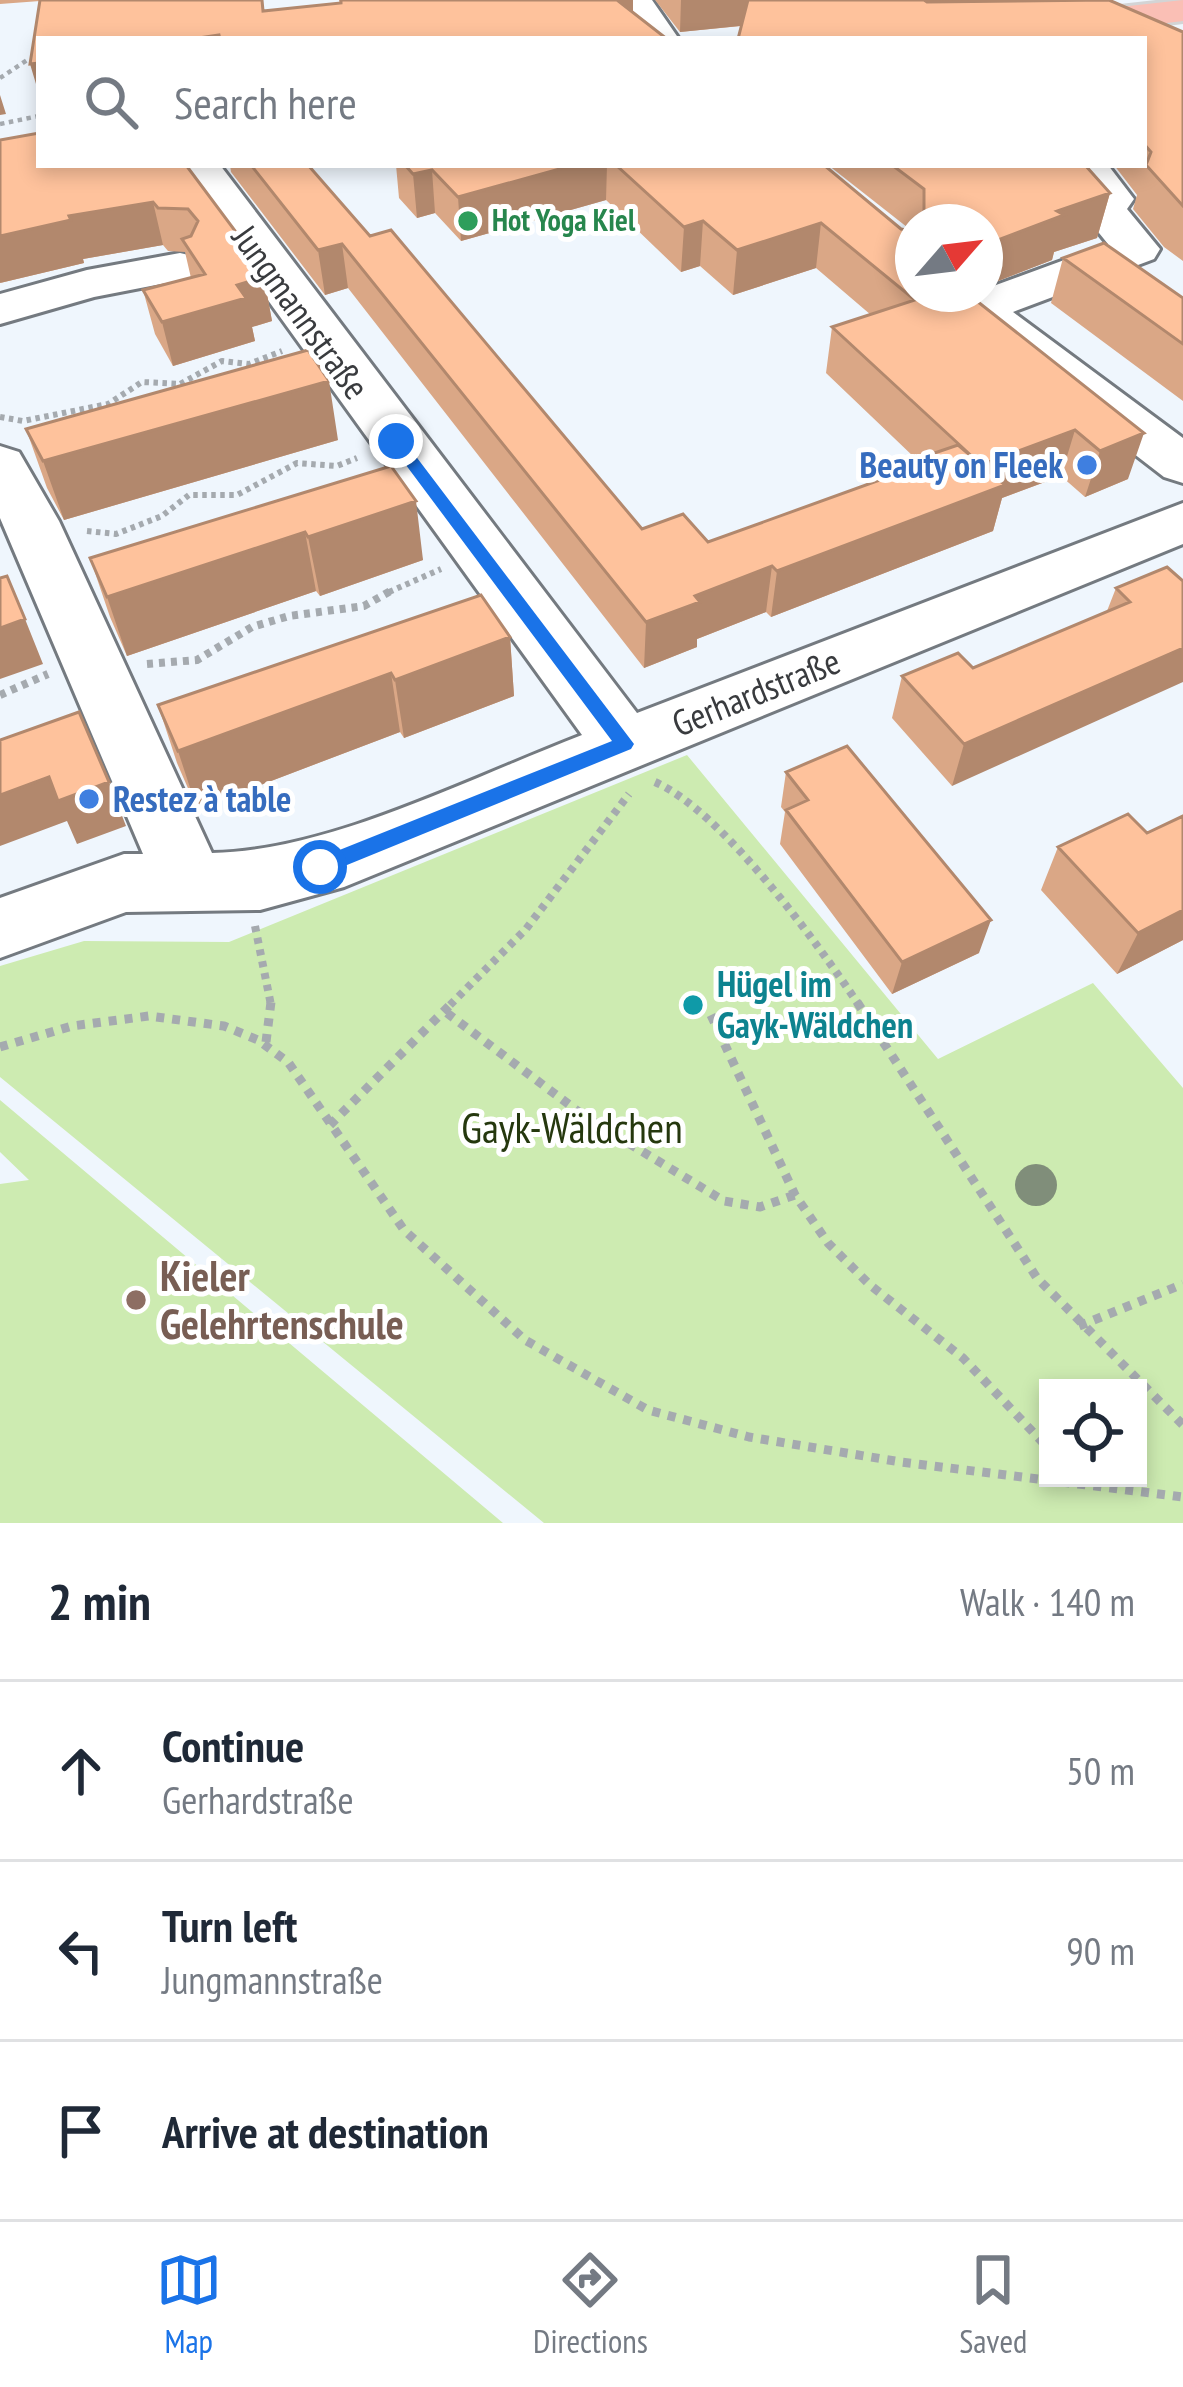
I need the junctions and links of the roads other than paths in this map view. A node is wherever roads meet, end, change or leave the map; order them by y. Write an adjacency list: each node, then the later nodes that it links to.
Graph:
1 (633, 0): 4 (street)
2 (1183, 10): 3 (main road)
3 (1138, 18): 5 (main road); 6 (street)
4 (657, 36)
5 (968, 36)
6 (1183, 46)
7 (198, 168): 9 (street, Jungmannstraße)
8 (1087, 168): 10 (street)
9 (220, 256): 11 (street); 16 (street, Jungmannstraße)
10 (1003, 291)
11 (0, 309)
12 (981, 312): 14 (street)
13 (0, 464): 17 (street)
14 (1183, 466)
15 (1183, 522): 16 (street, Gerhardstraße)
16 (629, 766): 17 (street, Gerhardstraße)
17 (189, 880): 18 (street, Gerhardstraße)
18 (0, 928)

